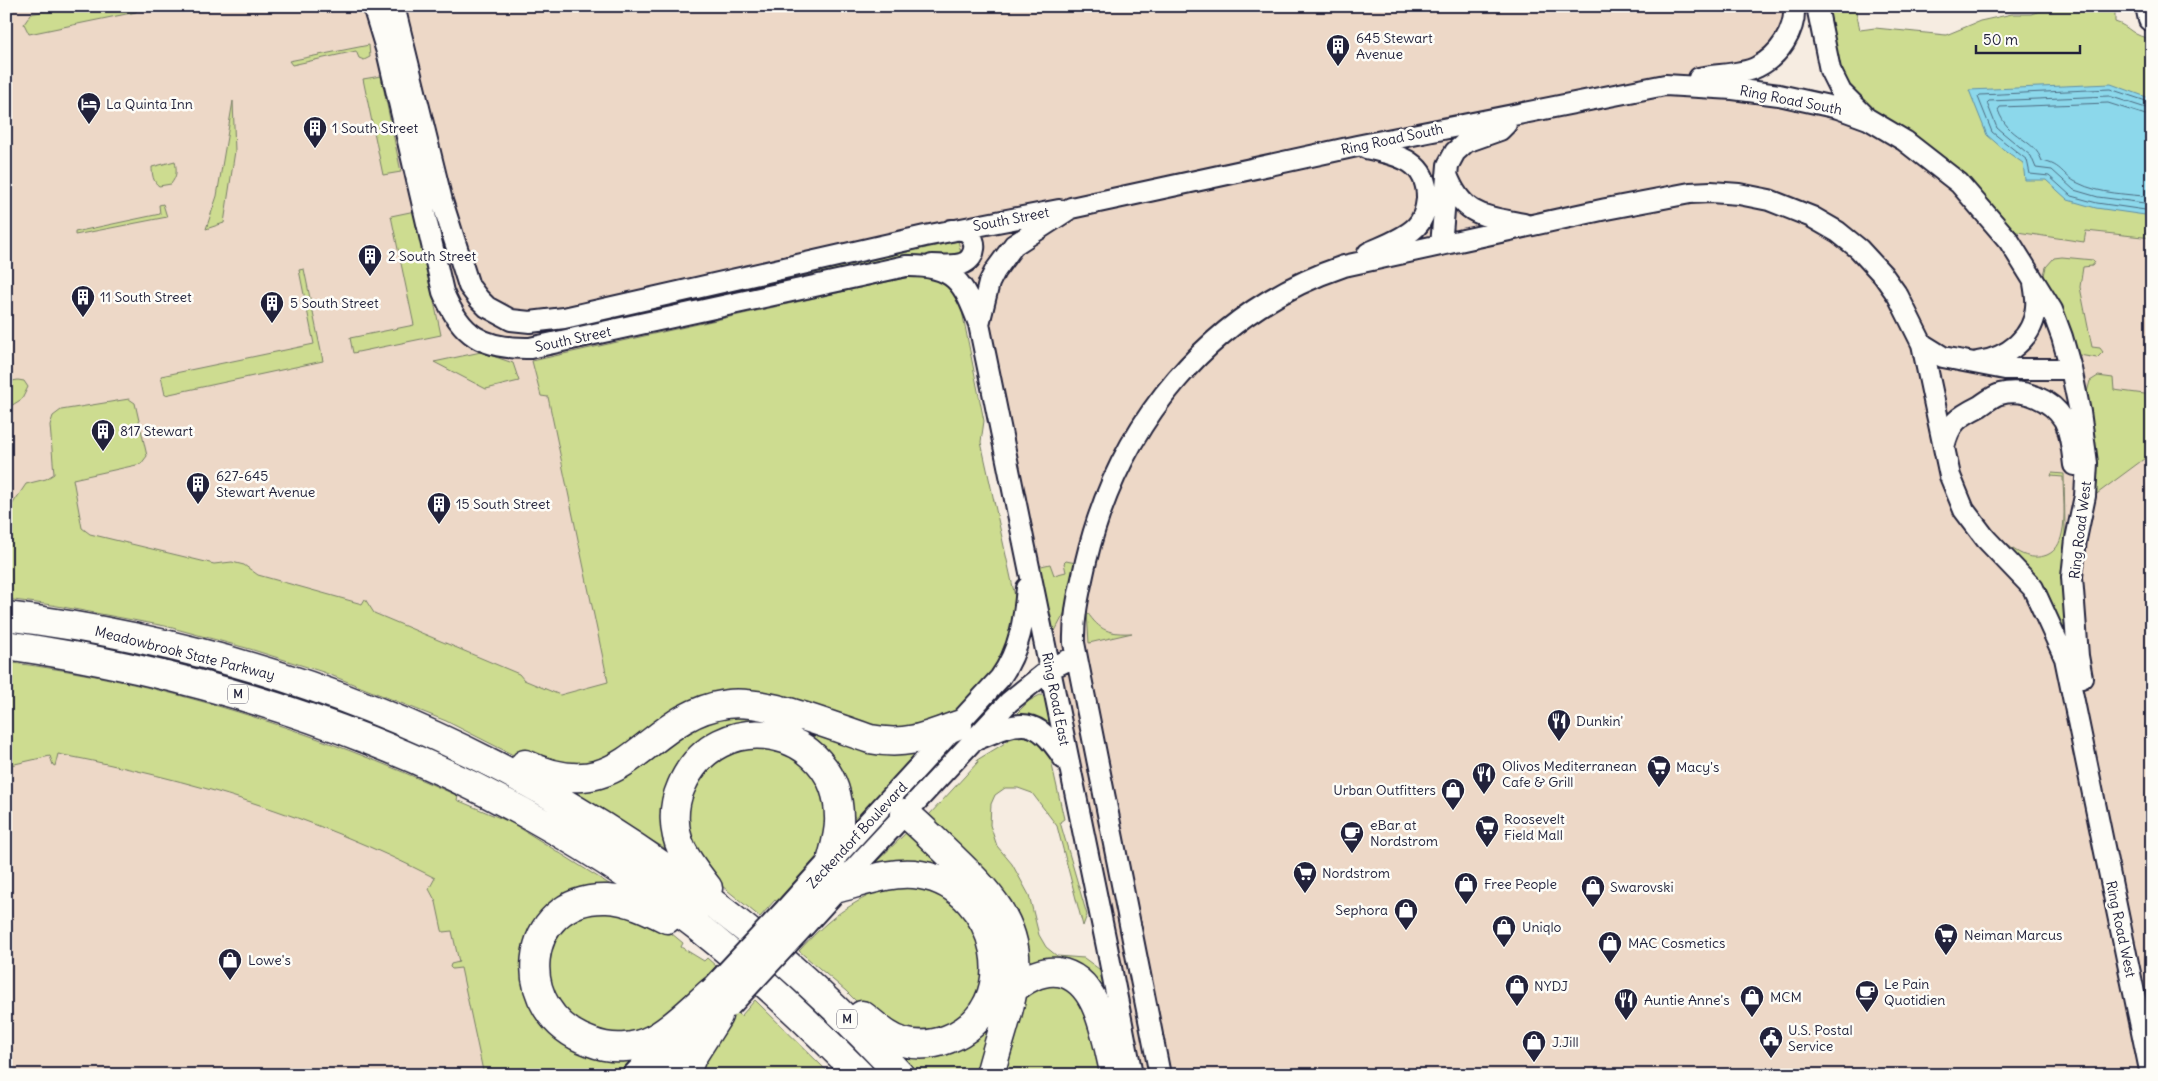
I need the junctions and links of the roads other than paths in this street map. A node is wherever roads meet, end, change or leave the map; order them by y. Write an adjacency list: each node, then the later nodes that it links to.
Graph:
1 (373, 6): 18 (street, South Street)
2 (394, 6): 17 (street, South Street)
3 (1794, 6): 5 (street)
4 (1816, 6): 7 (street)
5 (1678, 84): 6 (street, Ring Road South); 7 (street, Ring Road South)
6 (1516, 114): 8 (street, Ring Road South); 9 (street)
7 (1868, 119): 16 (street, Ring Road West)
8 (1357, 146): 10 (street, Ring Road South); 15 (street)
9 (1447, 175): 11 (street); 13 (street)
10 (1071, 208): 12 (street, South Street); 20 (street, Ring Road South)
11 (1531, 225): 13 (street); 21 (street)
12 (951, 230): 14 (street, South Street); 19 (street, South Street)
13 (1440, 245): 15 (street)
14 (927, 266): 20 (street, South Street); 22 (street, South Street)
15 (1344, 266): 30 (street, Ring Road East)
16 (2034, 281): 23 (street); 24 (street, Ring Road West)
17 (479, 299): 18 (street); 19 (street, South Street)
18 (456, 318): 22 (street, South Street)
19 (530, 322): 22 (street)
20 (979, 324): 27 (street, Ring Road East)
21 (1922, 344): 23 (street); 25 (street, Ring Road West)
22 (516, 348)
23 (1971, 363): 24 (street)
24 (2071, 369): 26 (street, Ring Road West)
25 (1944, 447): 26 (street); 56 (street, Ring Road West)
26 (2076, 539): 44 (street, Ring Road West)
27 (1029, 570): 31 (street, Ring Road East); 32 (street, Zeckendorf Boulevard)
28 (6, 616): 33 (highway, Meadowbrook State Parkway / M)
29 (6, 646): 40 (highway, Meadowbrook State Parkway / M)
30 (1076, 656): 31 (street, Zeckendorf Boulevard); 55 (street, Ring Road East)
31 (1050, 670): 32 (street, Zeckendorf Boulevard); 34 (street, Ring Road East)
32 (965, 733): 33 (highway); 34 (street); 35 (street, Zeckendorf Boulevard); 36 (street, Zeckendorf Boulevard)
33 (447, 741): 38 (highway, Meadowbrook State Parkway / M)
34 (1070, 768): 54 (street, Ring Road East)
35 (906, 813): 37 (street, Zeckendorf Boulevard); 42 (highway)
36 (831, 862): 38 (highway); 39 (main road, Zeckendorf Boulevard)
37 (835, 889): 39 (main road, Zeckendorf Boulevard); 41 (highway)
38 (728, 913): 41 (highway, Meadowbrook State Parkway / M)
39 (795, 917): 43 (main road, Zeckendorf Boulevard, bridge)
40 (728, 952): 43 (highway); 45 (highway, Meadowbrook State Parkway / M)
41 (803, 977): 51 (highway, Meadowbrook State Parkway / M)
42 (1012, 990): 52 (highway); 53 (highway)
43 (719, 1004): 46 (main road, Zeckendorf Boulevard); 47 (main road, Zeckendorf Boulevard); 48 (highway)
44 (2152, 1016)
45 (813, 1027): 49 (highway); 50 (highway, Meadowbrook State Parkway / M)
46 (636, 1075)
47 (662, 1075)
48 (686, 1075)
49 (838, 1075)
50 (860, 1075)
51 (900, 1075)
52 (990, 1075)
53 (1115, 1075)
54 (1132, 1075)
55 (1160, 1075)
56 (2151, 1075)

